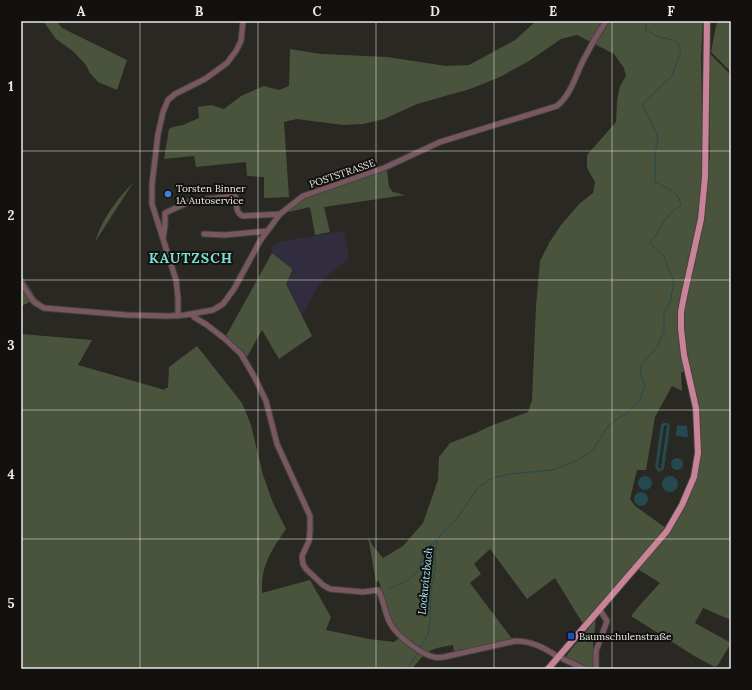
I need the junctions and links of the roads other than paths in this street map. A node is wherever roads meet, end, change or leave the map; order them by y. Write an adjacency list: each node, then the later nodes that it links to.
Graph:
1 (242, 21): 7 (street)
2 (606, 21): 4 (street, POSTSTRASSE)
3 (707, 21): 11 (main road)
4 (280, 214): 5 (street, POSTSTRASSE); 7 (street)
5 (267, 231): 6 (street); 9 (street, POSTSTRASSE)
6 (204, 234)
7 (162, 240): 10 (street)
8 (21, 283): 10 (street, POSTSTRASSE)
9 (192, 314): 10 (street, POSTSTRASSE); 12 (street)
10 (178, 316)
11 (600, 610): 12 (main road); 15 (street)
12 (561, 658): 13 (main road); 14 (street)
13 (548, 669)
14 (585, 669)
15 (596, 669)

